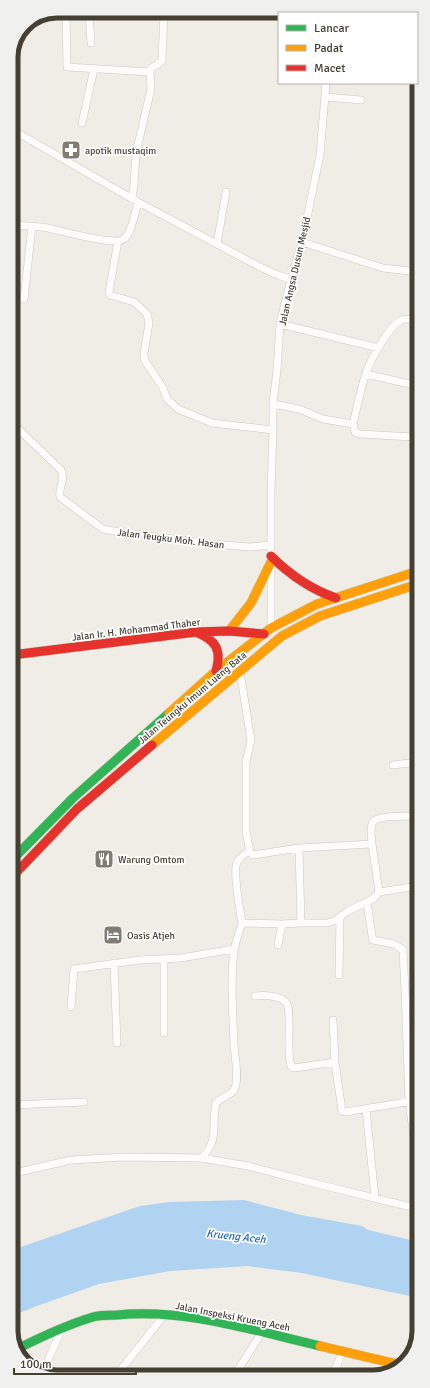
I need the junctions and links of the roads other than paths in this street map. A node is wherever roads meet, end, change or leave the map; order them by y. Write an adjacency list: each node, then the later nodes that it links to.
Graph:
1 (66, 18): 5 (street)
2 (89, 18): 4 (street)
3 (164, 18): 6 (street)
4 (91, 43)
5 (94, 69): 6 (street); 10 (street)
6 (150, 72): 13 (street)
7 (326, 84): 8 (street, Jalan Angsa Dusun Mesjid)
8 (325, 97): 9 (street); 17 (street, Jalan Angsa Dusun Mesjid)
9 (361, 100)
10 (82, 123)
11 (18, 133): 13 (street)
12 (226, 192): 18 (street)
13 (135, 200): 16 (street); 18 (street)
14 (18, 225): 15 (street)
15 (32, 226): 16 (street); 21 (street)
16 (118, 241): 30 (street)
17 (302, 242): 19 (street); 20 (street, Jalan Angsa Dusun Mesjid)
18 (217, 244): 20 (street)
19 (412, 271)
20 (291, 279): 23 (street, Jalan Angsa Dusun Mesjid)
21 (24, 299)
22 (412, 320): 24 (street)
23 (280, 324): 24 (street); 27 (street, Jalan Angsa Dusun Mesjid)
24 (379, 348): 25 (street)
25 (366, 374): 26 (street); 28 (street)
26 (412, 385)
27 (273, 404): 28 (street); 30 (street, Jalan Angsa Dusun Mesjid)
28 (353, 424): 31 (street)
29 (18, 428): 32 (street, Jalan Teugku Moh. Hasan)
30 (273, 430): 32 (street, Jalan Angsa Dusun Mesjid)
31 (412, 437)
32 (271, 545): 33 (street, Jalan Angsa Dusun Mesjid)
33 (271, 559): 36 (main road); 37 (main road); 38 (street, Jalan Angsa Dusun Mesjid)
34 (412, 573): 36 (main road, Jalan Teungku Imum Lueng Bata)
35 (412, 586): 42 (main road, Jalan Teungku Imum Lueng Bata)
36 (336, 598): 38 (main road, Jalan Teungku Imum Lueng Bata)
37 (229, 631): 38 (main road, Jalan Ir. H. Mohammad Thaher); 39 (main road, Jalan Ir. H. Mohammad Thaher)
38 (268, 631): 41 (main road, Jalan Teungku Imum Lueng Bata)
39 (196, 632): 40 (main road, Jalan Ir. H. Mohammad Thaher); 41 (main road)
40 (18, 654)
41 (216, 671): 45 (main road, Jalan Teungku Imum Lueng Bata)
42 (240, 672): 46 (main road, Jalan Teungku Imum Lueng Bata); 50 (street)
43 (412, 763): 44 (street)
44 (393, 765)
45 (95, 780): 46 (main road); 51 (main road, Jalan Teungku Imum Lueng Bata)
46 (102, 787): 52 (main road, Jalan Teungku Imum Lueng Bata)
47 (412, 816): 48 (street)
48 (372, 844): 49 (street); 54 (street)
49 (299, 848): 50 (street); 58 (street)
50 (249, 852): 57 (street)
51 (18, 854)
52 (18, 871)
53 (412, 887): 54 (street)
54 (379, 892): 55 (street)
55 (367, 902): 56 (street); 73 (street)
56 (340, 917): 58 (street); 64 (street)
57 (242, 923): 59 (street); 61 (street)
58 (300, 923): 59 (street)
59 (282, 924): 60 (street)
60 (278, 945)
61 (234, 949): 62 (street); 77 (street)
62 (164, 959): 63 (street); 68 (street)
63 (114, 963): 66 (street); 69 (street)
64 (339, 976)
65 (255, 996): 70 (street)
66 (71, 1008)
67 (333, 1020): 70 (street)
68 (164, 1033)
69 (117, 1043)
70 (334, 1062): 75 (street)
71 (412, 1101): 73 (street)
72 (84, 1102): 74 (street)
73 (409, 1102): 75 (street); 76 (street)
74 (18, 1105)
75 (366, 1109): 79 (street)
76 (412, 1123)
77 (201, 1158): 78 (street); 79 (street)
78 (18, 1173)
79 (375, 1198): 80 (street)
80 (412, 1207)
81 (165, 1314): 82 (main road, Jalan Inspeksi Krueng Aceh); 83 (main road, Jalan Inspeksi Krueng Aceh); 88 (street)
82 (62, 1328): 84 (main road, Jalan Inspeksi Krueng Aceh); 87 (street)
83 (262, 1332): 85 (main road, Jalan Inspeksi Krueng Aceh); 89 (street)
84 (22, 1347)
85 (344, 1351): 86 (main road, Jalan Inspeksi Krueng Aceh); 90 (street)
86 (394, 1363)
87 (45, 1368)
88 (121, 1370)
89 (238, 1370)
90 (335, 1370)

